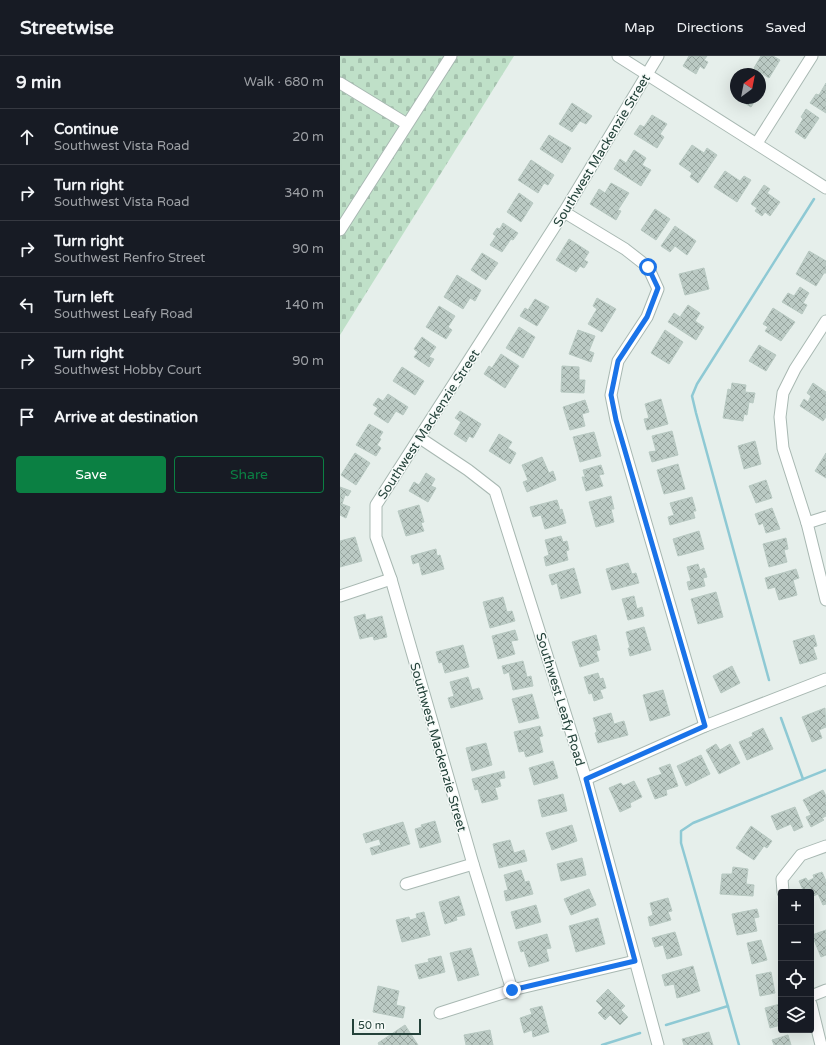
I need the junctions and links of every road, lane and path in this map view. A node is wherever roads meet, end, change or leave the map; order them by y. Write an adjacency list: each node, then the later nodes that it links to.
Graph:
1 (451, 56): 7 (street)
2 (618, 56): 5 (street)
3 (658, 56): 5 (street, Southwest Mackenzie Street)
4 (812, 56): 8 (street)
5 (647, 74): 8 (street); 10 (street, Southwest Mackenzie Street)
6 (340, 83): 7 (street)
7 (407, 124): 11 (street)
8 (757, 143): 9 (street)
9 (826, 188)
10 (564, 212): 13 (street, Southwest Mackenzie Street); 20 (street)
11 (340, 230)
12 (826, 321): 15 (street)
13 (420, 438): 16 (street, Southwest Mackenzie Street); 21 (street, Southwest Leafy Road)
14 (826, 517): 15 (street)
15 (806, 524): 18 (street)
16 (391, 579): 17 (street); 23 (street, Southwest Mackenzie Street)
17 (340, 596)
18 (826, 600)
19 (826, 679): 20 (street)
20 (705, 726): 21 (street)
21 (586, 779): 26 (street, Southwest Leafy Road)
22 (826, 846): 25 (street)
23 (473, 864): 24 (street); 27 (street, Southwest Mackenzie Street)
24 (406, 884)
25 (783, 889)
26 (635, 961): 27 (street); 32 (street, Southwest Leafy Road)
27 (512, 990): 30 (street)
28 (826, 990): 29 (street)
29 (814, 995)
30 (440, 1013)
31 (814, 1016): 33 (street)
32 (658, 1045)
33 (821, 1045)

